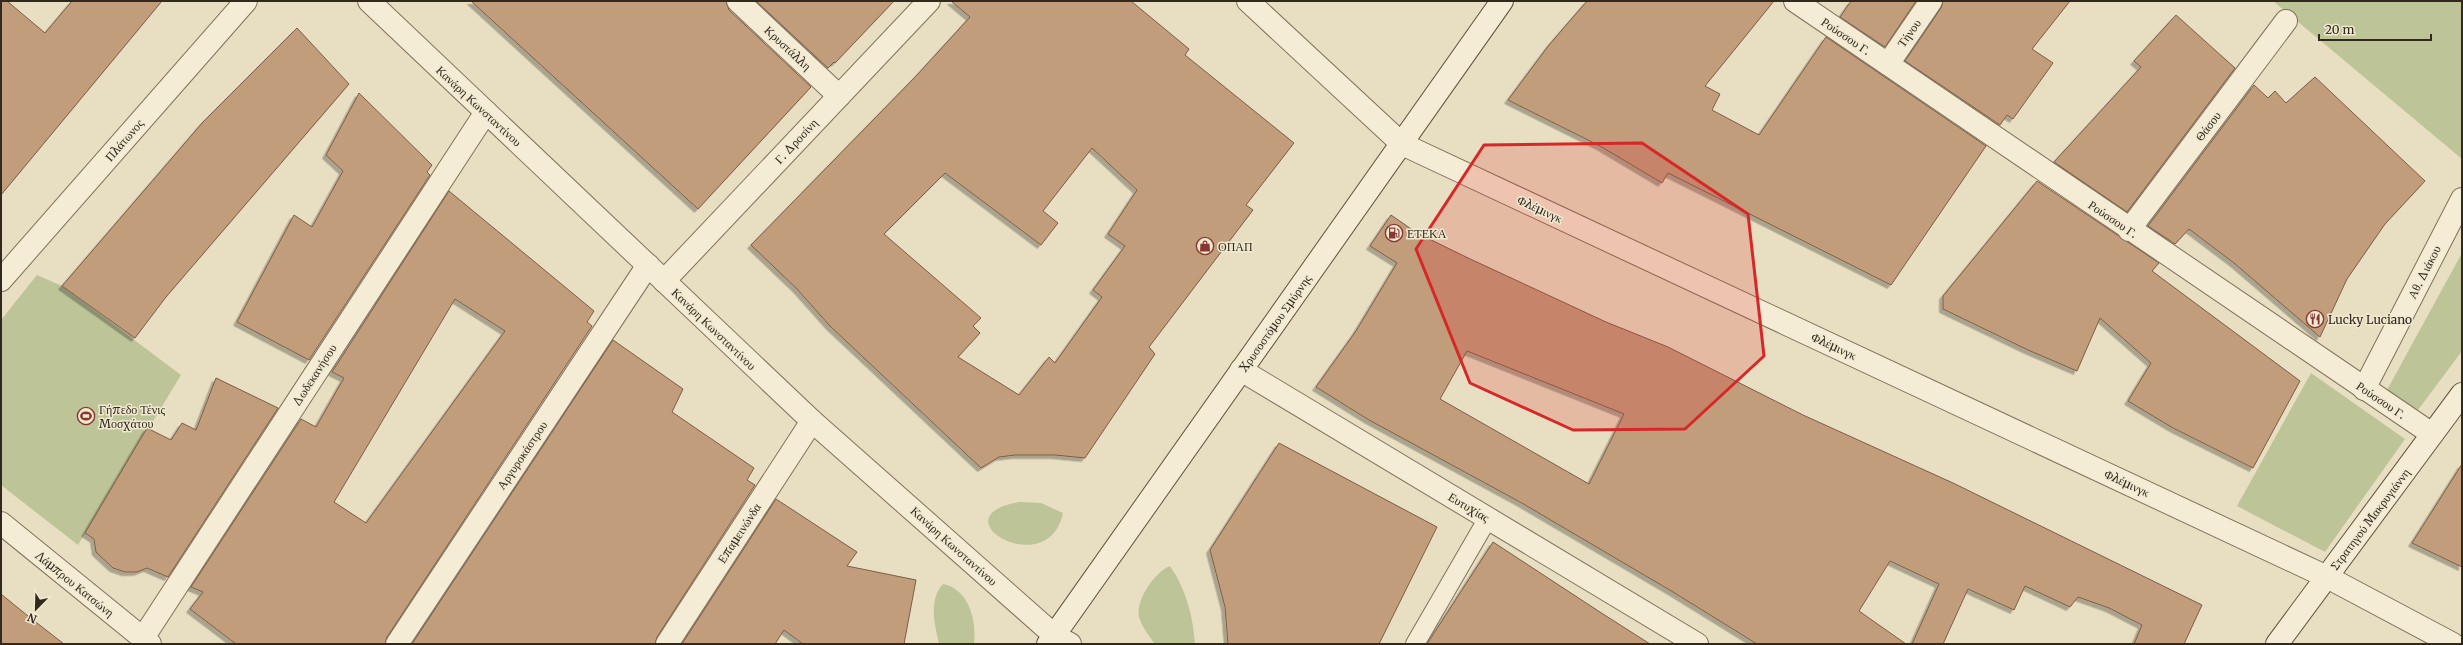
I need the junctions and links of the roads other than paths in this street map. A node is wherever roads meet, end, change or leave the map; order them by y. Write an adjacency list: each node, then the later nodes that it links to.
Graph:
1 (246, 1): 17 (street, Πλάτωνος)
2 (369, 1): 12 (street, Κανάρη Κωνσταντίνου)
3 (738, 1): 11 (street, Κρυστάλλη)
4 (929, 1): 11 (street, Γ. Δροσίνη)
5 (1248, 1): 13 (street, Φλέμινγκ)
6 (1502, 1): 13 (street, Χρυσοστόμου Σμύρνης)
7 (1796, 1): 10 (street, Ρούσσου Γ.)
8 (1931, 1): 10 (street, Τήνου)
9 (2286, 21): 15 (street, Θάσου)
10 (1888, 64): 15 (street, Ρούσσου Γ.)
11 (839, 96): 18 (street, Γ. Δροσίνη)
12 (486, 112): 16 (street, Κανάρη Κωνσταντίνου); 27 (street, Δωδεκανήσου)
13 (1402, 144): 19 (street, Χρυσοστόμου Σμύρνης); 26 (street, Φλέμινγκ)
14 (2462, 199): 20 (street, Αθ. Διάκου)
15 (2130, 230): 20 (street, Ρούσσου Γ.)
16 (648, 265): 18 (street, Κανάρη Κωνσταντίνου); 29 (street, Αργυροκάστρου)
17 (1, 280)
18 (664, 281): 22 (street, Κανάρη Κωνσταντίνου)
19 (1241, 370): 24 (street, Ευτυχίας); 28 (street, Χρυσοστόμου Σμύρνης)
20 (2364, 389): 23 (street, Ρούσσου Γ.)
21 (2462, 394): 23 (street, Στρατηγού Μακρυγιάννη)
22 (812, 421): 28 (street, Κανάρη Κωνσταντίνου); 30 (street, Επαμεινώνδα)
23 (2432, 434): 26 (street, Στρατηγού Μακρυγιάννη)
24 (1488, 518): 31 (lane); 32 (street, Ευτυχίας)
25 (1, 523): 27 (street, Λάμπρου Κατσώνη)
26 (2327, 577): 33 (street, Στρατηγού Μακρυγιάννη); 34 (street, Φλέμινγκ)
27 (146, 641)
28 (1057, 641)
29 (396, 644)
30 (667, 644)
31 (1415, 644)
32 (1697, 644)
33 (2277, 644)
34 (2453, 644)

